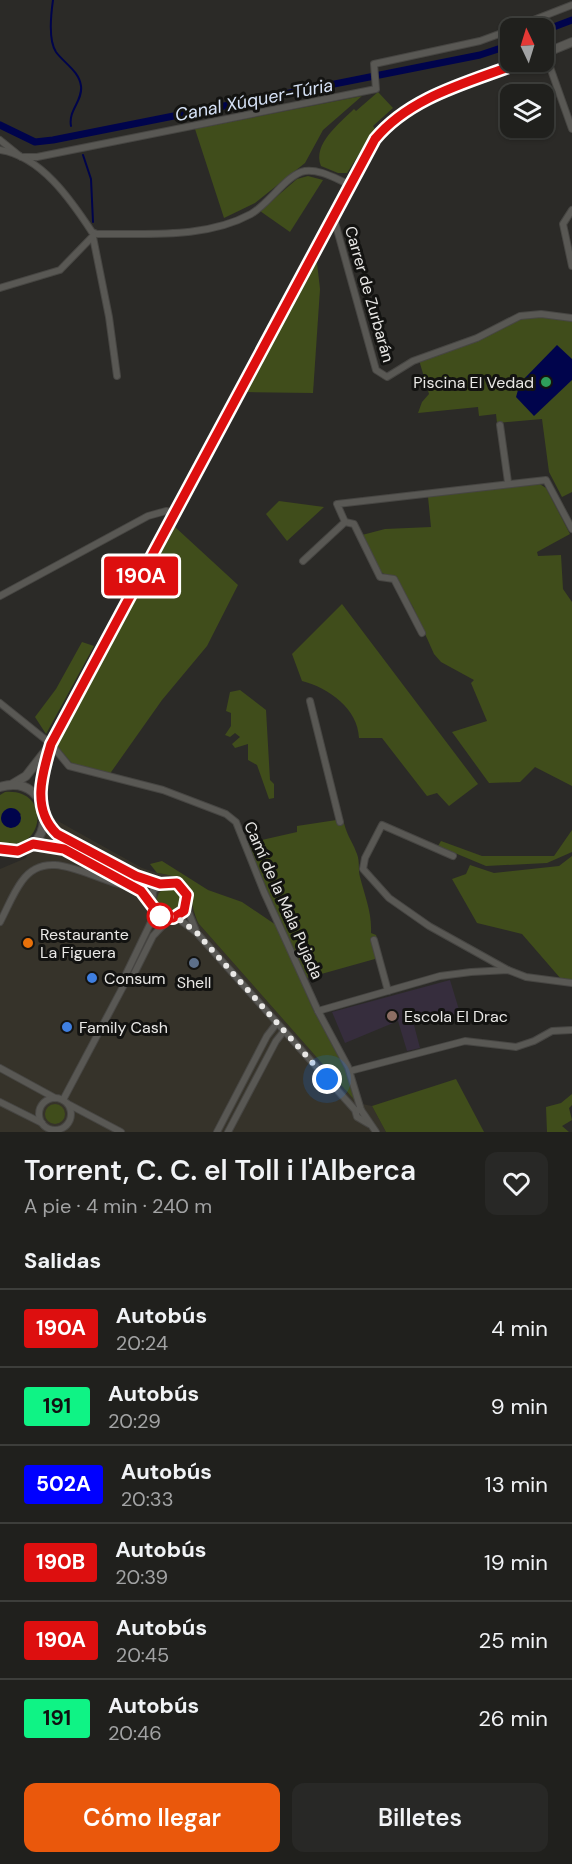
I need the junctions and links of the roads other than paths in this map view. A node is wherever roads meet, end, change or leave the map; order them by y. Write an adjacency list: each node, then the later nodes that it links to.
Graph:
1 (572, 5): 2 (street)
2 (540, 18)
3 (500, 34): 11 (street)
4 (572, 42): 5 (main road)
5 (554, 49)
6 (500, 70): 12 (main road)
7 (551, 72): 8 (street)
8 (572, 129)
9 (0, 140): 11 (street)
10 (0, 150): 11 (street)
11 (21, 157): 15 (street)
12 (349, 184): 14 (main road); 15 (street)
13 (572, 210): 16 (street)
14 (333, 215): 18 (street, Carrer de Zurbarán); 22 (main road)
15 (94, 235): 17 (street); 19 (street)
16 (572, 266)
17 (0, 288)
18 (572, 318)
19 (117, 376)
20 (500, 425): 21 (street)
21 (508, 482): 23 (street); 24 (street)
22 (174, 513): 26 (street); 30 (main road)
23 (345, 522): 25 (street); 27 (street)
24 (572, 528)
25 (303, 561)
26 (0, 596)
27 (422, 633)
28 (310, 701): 35 (street)
29 (0, 703): 30 (street, Camí de la Mala Pujada)
30 (51, 744): 31 (main road); 33 (main road); 53 (street, Camí de la Mala Pujada)
31 (11, 785): 32 (main road); 33 (main road)
32 (0, 788)
33 (40, 800): 34 (main road)
34 (45, 820): 36 (main road); 41 (street)
35 (340, 822)
36 (33, 844): 38 (main road); 42 (street)
37 (0, 849): 38 (main road)
38 (10, 852): 40 (main road)
39 (453, 856): 49 (street)
40 (0, 857)
41 (160, 884): 43 (street); 44 (street)
42 (134, 887): 43 (street); 46 (street)
43 (151, 904): 45 (street); 50 (street)
44 (186, 906): 45 (street); 47 (street)
45 (173, 918): 47 (street); 50 (street)
46 (0, 922)
47 (196, 932): 54 (street)
48 (374, 940): 52 (street)
49 (508, 970): 51 (street); 52 (street)
50 (125, 983): 61 (street)
51 (572, 983)
52 (388, 991): 53 (street)
53 (318, 1011): 58 (street, Camí de la Mala Pujada)
54 (277, 1023): 56 (street); 68 (street)
55 (572, 1030): 58 (street)
56 (284, 1031): 62 (street); 69 (street)
57 (0, 1068): 59 (street)
58 (350, 1071): 62 (street, Camí de la Mala Pujada)
59 (55, 1098): 61 (street); 63 (street)
60 (0, 1102): 63 (street)
61 (65, 1102): 66 (street); 67 (street)
62 (358, 1110): 64 (street, Camí de la Mala Pujada)
63 (42, 1123): 65 (street)
64 (370, 1127): 70 (street, Camí de la Mala Pujada)
65 (47, 1130): 66 (street)
66 (57, 1131)
67 (121, 1132)
68 (217, 1132)
69 (228, 1132)
70 (376, 1132)

